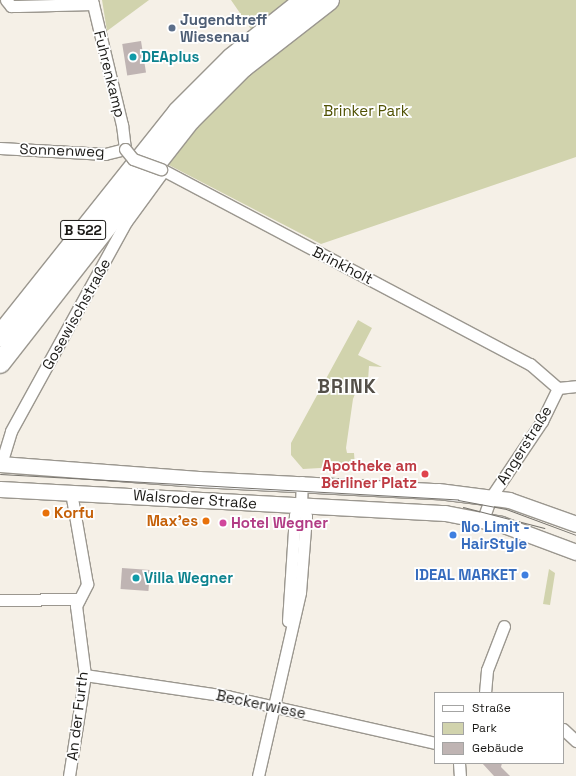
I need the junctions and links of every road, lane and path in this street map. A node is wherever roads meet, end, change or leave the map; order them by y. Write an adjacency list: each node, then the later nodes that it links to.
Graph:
1 (6, 0): 4 (street)
2 (305, 0): 8 (highway, B 522)
3 (329, 0): 9 (highway, B 522)
4 (93, 2): 6 (street, Fuhrenkamp)
5 (0, 148): 6 (street, Sonnenweg)
6 (125, 149): 7 (street, Brinkholt, bridge)
7 (162, 170): 11 (street, Brinkholt); 12 (street, Gosewischstraße)
8 (0, 336)
9 (0, 363)
10 (576, 386): 11 (street, Angerstraße)
11 (558, 388): 16 (street, Angerstraße)
12 (0, 464): 13 (main road, Walsroder Straße)
13 (302, 482): 16 (main road, Walsroder Straße); 17 (street)
14 (0, 489): 15 (main road, Walsroder Straße)
15 (71, 492): 17 (main road, Walsroder Straße); 21 (street, An der Furth)
16 (491, 497): 18 (street, Angerstraße); 19 (main road, Walsroder Straße)
17 (301, 506): 18 (main road, Walsroder Straße); 26 (street)
18 (484, 519): 20 (main road, Walsroder Straße)
19 (576, 524)
20 (576, 552)
21 (79, 599): 22 (street); 24 (street, An der Furth)
22 (0, 600)
23 (504, 626): 25 (street)
24 (85, 675): 26 (street, Beckerwiese); 31 (street, An der Furth)
25 (485, 692)
26 (273, 707): 29 (street, Beckerwiese); 32 (street)
27 (564, 729): 28 (street)
28 (576, 741)
29 (434, 743)
30 (459, 764): 33 (street)
31 (69, 776)
32 (258, 776)
33 (460, 776)

